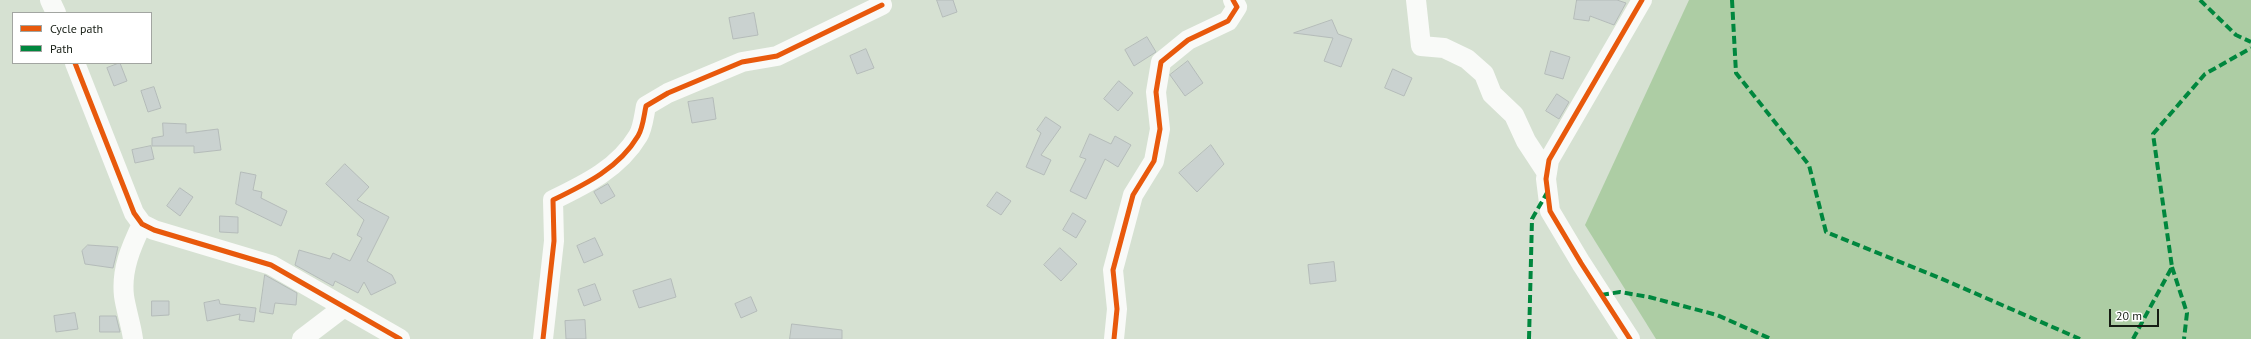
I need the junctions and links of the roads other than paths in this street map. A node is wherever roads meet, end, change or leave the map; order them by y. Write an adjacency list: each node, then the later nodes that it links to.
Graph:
1 (50, 0): 6 (street)
2 (1233, 0): 15 (street)
3 (1416, 0): 8 (street)
4 (1642, 0): 8 (street)
5 (882, 5): 14 (street)
6 (56, 12)
7 (75, 64): 9 (street)
8 (1547, 173): 16 (street)
9 (142, 224): 10 (street); 11 (street)
10 (344, 307): 12 (street); 13 (street)
11 (133, 339)
12 (302, 339)
13 (400, 339)
14 (543, 339)
15 (1114, 339)
16 (1630, 339)

